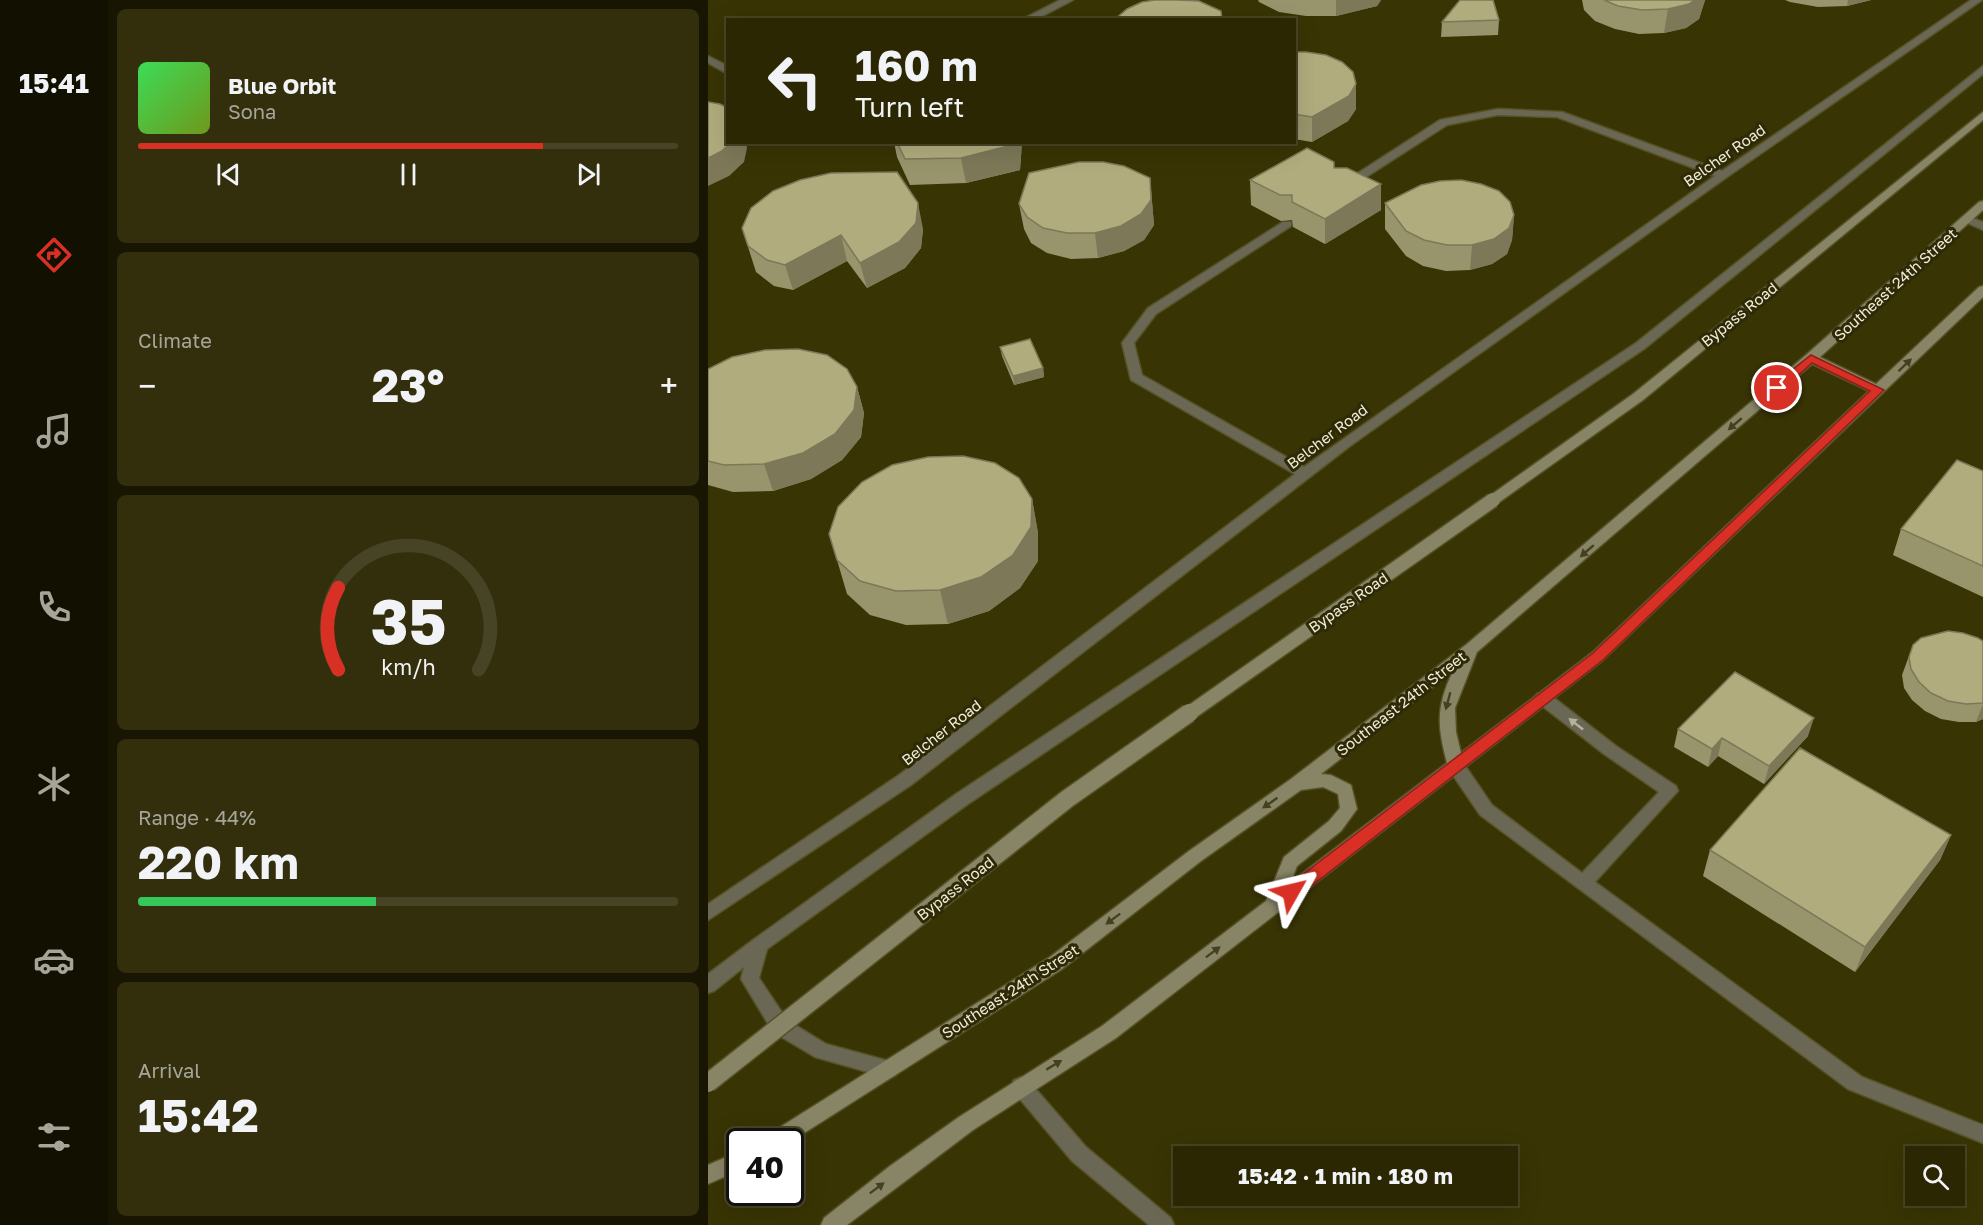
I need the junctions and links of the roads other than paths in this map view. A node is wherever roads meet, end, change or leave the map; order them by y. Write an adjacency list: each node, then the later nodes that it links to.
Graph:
1 (1068, 0): 3 (street)
2 (1977, 0): 8 (street, Belcher Road)
3 (1030, 18)
4 (708, 59): 6 (street)
5 (1983, 69): 25 (street)
6 (726, 70)
7 (1983, 115): 28 (street, Bypass Road, bridge)
8 (1723, 175): 9 (street); 17 (street, Belcher Road)
9 (1340, 190)
10 (1983, 204): 11 (street, Southeast 24th Street)
11 (1966, 219): 13 (street); 15 (street, Southeast 24th Street)
12 (1287, 224): 17 (street)
13 (1983, 226)
14 (1983, 290): 16 (street, one-way to 14)
15 (1811, 358): 16 (street); 18 (street, Southeast 24th Street, one-way to 18)
16 (1878, 390): 19 (street)
17 (1305, 474): 24 (street, Belcher Road)
18 (1472, 648): 20 (street, one-way to 20); 21 (street, Southeast 24th Street)
19 (1543, 698): 20 (street); 22 (street, one-way to 19)
20 (1456, 765): 22 (street); 23 (street)
21 (1297, 784): 23 (street); 27 (street, Southeast 24th Street, one-way to 27)
22 (1583, 883): 31 (street)
23 (1273, 906): 29 (street, one-way to 23)
24 (708, 913)
25 (759, 945): 26 (street); 27 (street)
26 (708, 986)
27 (889, 1069): 30 (street, Southeast 24th Street)
28 (708, 1083)
29 (1021, 1086): 34 (street, one-way to 29); 35 (street)
30 (795, 1128)
31 (1983, 1134)
32 (726, 1167): 33 (street)
33 (708, 1175)
34 (831, 1225)
35 (1164, 1225)

